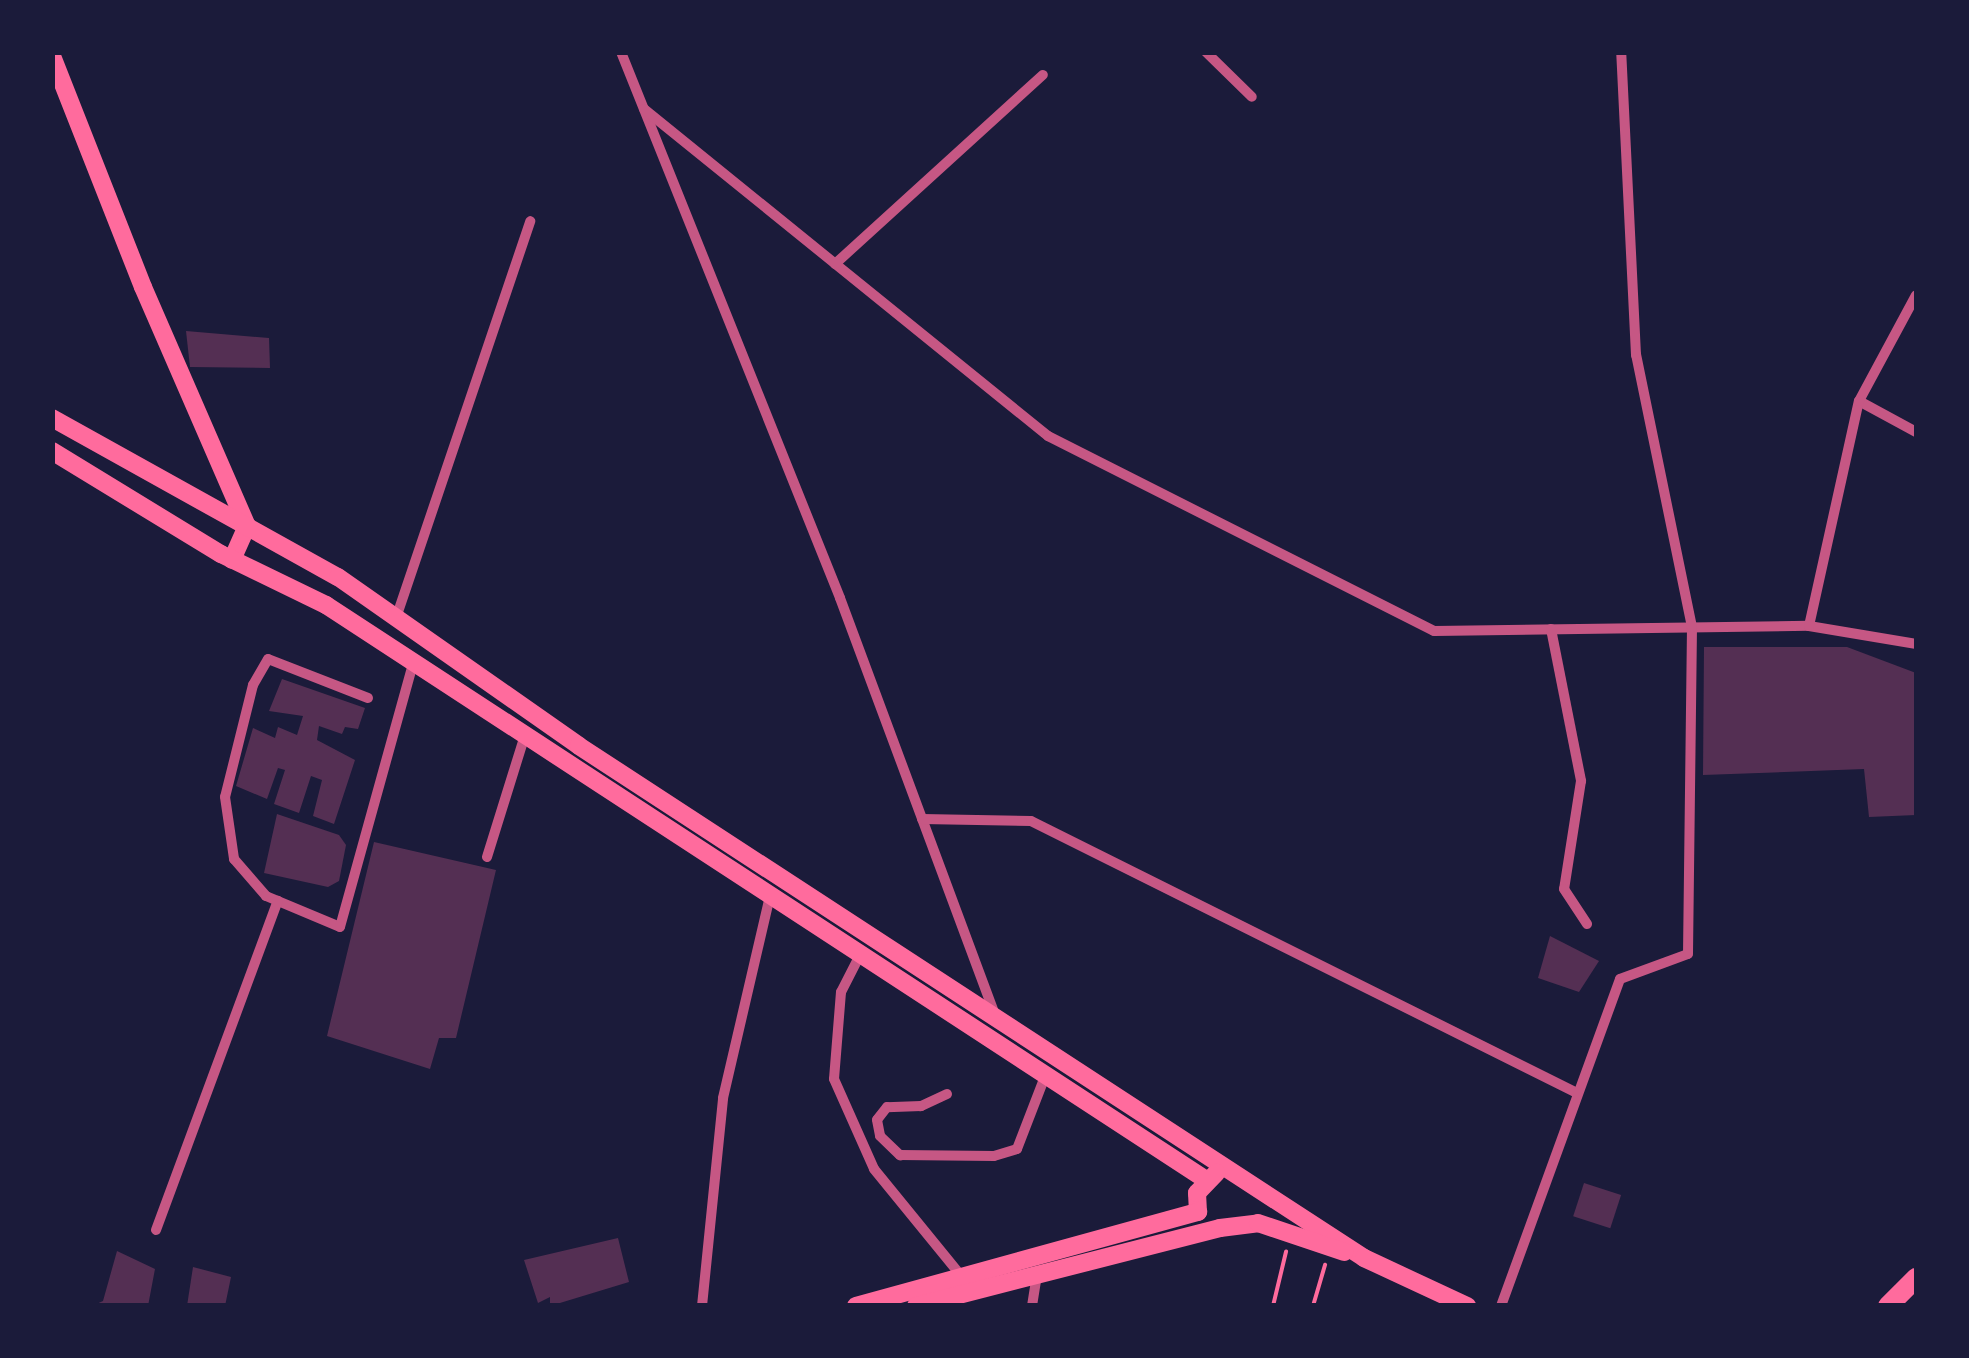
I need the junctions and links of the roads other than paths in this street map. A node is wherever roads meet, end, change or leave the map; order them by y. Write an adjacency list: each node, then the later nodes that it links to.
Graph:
1 (621, 52): 7 (street)
2 (1206, 52): 6 (street)
3 (1621, 52): 19 (street)
4 (52, 56): 15 (main road)
5 (1043, 74): 9 (street)
6 (1252, 97)
7 (644, 110): 9 (street); 25 (street)
8 (530, 221): 17 (street)
9 (835, 264): 20 (street)
10 (1916, 295): 11 (street)
11 (1859, 401): 13 (street); 18 (street)
12 (52, 418): 15 (main road)
13 (1916, 432)
14 (52, 451): 16 (main road)
15 (247, 526): 16 (main road); 17 (main road)
16 (232, 560): 22 (main road)
17 (396, 618): 31 (main road)
18 (1809, 626): 19 (street); 21 (street)
19 (1692, 628): 20 (street); 33 (street)
20 (1551, 629): 29 (street)
21 (1916, 644)
22 (413, 663): 24 (main road); 28 (street)
23 (368, 698): 28 (street)
24 (524, 738): 26 (street); 27 (main road)
25 (922, 819): 31 (street); 33 (street)
26 (488, 857)
27 (770, 896): 30 (main road); 46 (street)
28 (278, 901): 41 (street)
29 (1587, 924)
30 (861, 953): 32 (main road); 44 (street)
31 (994, 1014): 35 (main road)
32 (1047, 1073): 34 (street); 36 (main road)
33 (1577, 1093): 51 (street)
34 (947, 1094)
35 (1236, 1172): 36 (main road); 37 (main road)
36 (1206, 1179): 38 (main road)
37 (1261, 1189): 39 (main road); 42 (main road)
38 (1198, 1212): 40 (main road); 44 (main road)
39 (1258, 1223): 40 (main road); 42 (main road)
40 (1220, 1228): 43 (main road)
41 (156, 1230)
42 (1364, 1258): 50 (main road)
43 (1037, 1274): 48 (main road); 49 (street)
44 (964, 1278): 47 (main road)
45 (1916, 1278): 52 (main road)
46 (702, 1306)
47 (856, 1306)
48 (916, 1306)
49 (1032, 1306)
50 (1466, 1306)
51 (1500, 1306)
52 (1888, 1306)

